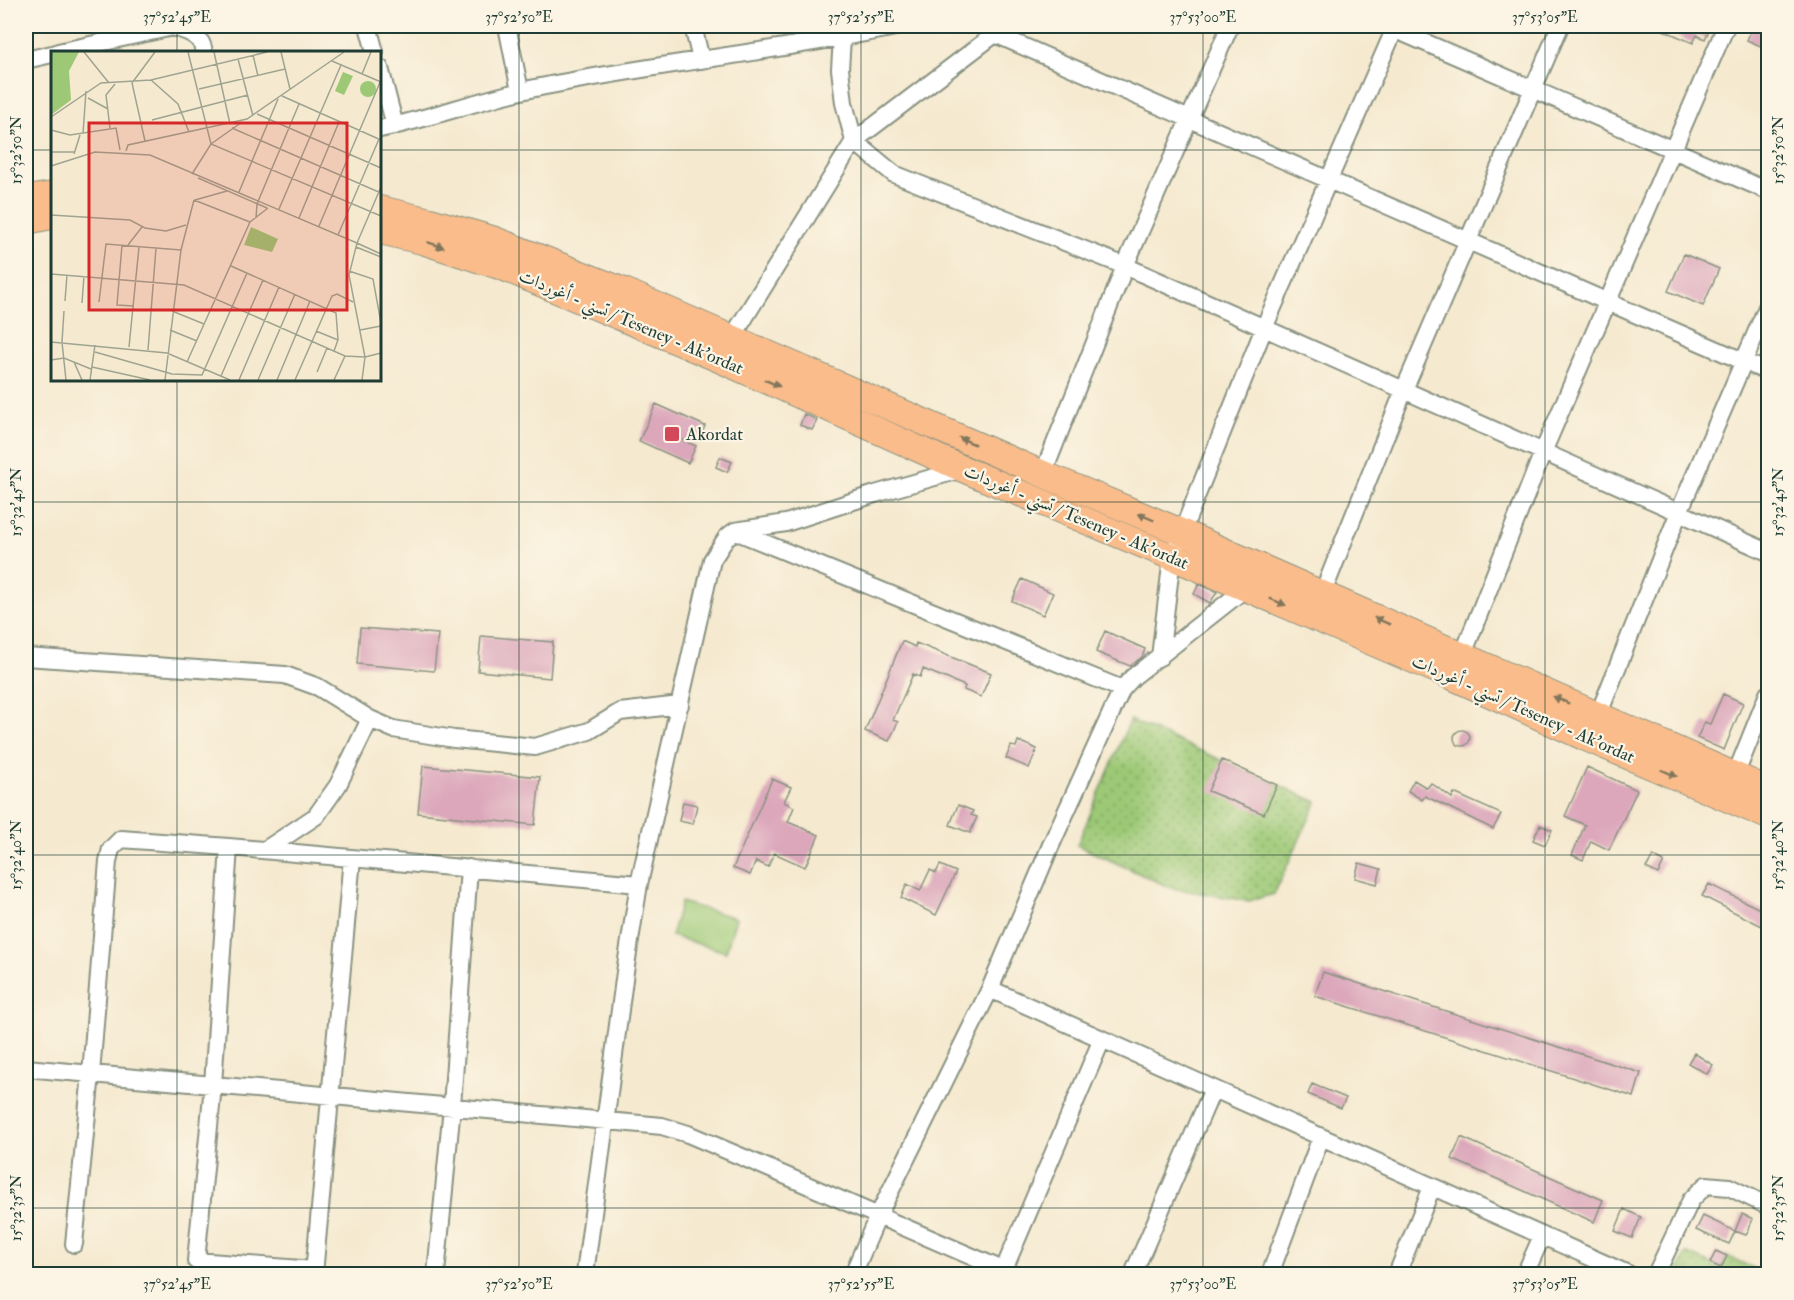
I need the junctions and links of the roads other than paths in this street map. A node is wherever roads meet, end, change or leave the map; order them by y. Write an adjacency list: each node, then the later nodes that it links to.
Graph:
1 (368, 26): 14 (street)
2 (507, 26): 20 (street)
3 (693, 26): 17 (street)
4 (900, 26): 11 (street)
5 (1230, 26): 21 (street)
6 (1560, 26): 19 (street)
7 (1726, 26): 24 (street)
8 (1392, 27): 19 (street); 25 (street)
9 (148, 29): 12 (street); 13 (street)
10 (1002, 30): 21 (street); 23 (street)
11 (841, 32): 17 (street); 23 (street)
12 (62, 51)
13 (204, 51)
14 (375, 51)
15 (51, 54): 16 (street)
16 (26, 60)
17 (701, 60): 20 (street)
18 (381, 77): 22 (street)
19 (1533, 89): 24 (street); 33 (street)
20 (520, 91): 22 (street)
21 (1190, 118): 25 (street); 34 (street)
22 (387, 128)
23 (854, 141): 34 (street); 38 (street)
24 (1672, 149): 26 (street); 35 (street)
25 (1328, 179): 33 (street); 37 (street)
26 (1768, 191)
27 (51, 195): 28 (main road)
28 (26, 199)
29 (381, 209): 38 (main road)
30 (51, 216): 31 (main road)
31 (26, 221)
32 (381, 231): 39 (main road, تسني - أغوردات / Teseney - Ak'ordat, one-way to 39)
33 (1468, 241): 35 (street); 42 (street)
34 (1125, 266): 37 (street); 45 (street)
35 (1607, 302): 40 (street); 43 (street)
36 (1768, 305): 40 (street)
37 (1264, 328): 42 (street); 48 (street)
38 (732, 338): 39 (street); 45 (main road, one-way to 38)
39 (719, 359): 44 (main road, تسني - أغوردات / Teseney - Ak'ordat, one-way to 44)
40 (1744, 362): 41 (street); 46 (street)
41 (1768, 372)
42 (1404, 390): 43 (street); 52 (street)
43 (1543, 452): 46 (street); 55 (street)
44 (963, 469): 47 (street); 50 (main road, تسني - أغوردات / Teseney - Ak'ordat)
45 (1043, 474): 48 (main road, one-way to 45)
46 (1679, 512): 49 (street); 59 (street)
47 (735, 531): 56 (street); 58 (street)
48 (1182, 533): 50 (street); 52 (main road)
49 (1768, 552)
50 (1172, 557): 51 (main road, تسني - أغوردات / Teseney - Ak'ordat); 54 (street)
51 (1246, 588): 54 (street); 63 (main road, تسني - أغوردات / Teseney - Ak'ordat, one-way to 63)
52 (1322, 595): 55 (main road, one-way to 52)
53 (26, 657): 60 (street)
54 (1160, 657): 56 (street)
55 (1462, 657): 59 (main road, one-way to 55)
56 (1122, 689): 69 (street)
57 (1768, 694): 61 (street)
58 (680, 705): 60 (street); 68 (street)
59 (1598, 716): 61 (main road)
60 (370, 719): 65 (street)
61 (1735, 776): 62 (main road)
62 (1768, 790)
63 (1768, 816)
64 (229, 847): 65 (street); 72 (street); 73 (street)
65 (265, 850): 66 (street)
66 (352, 858): 67 (street); 75 (street)
67 (469, 868): 68 (street); 76 (street)
68 (639, 884): 77 (street)
69 (990, 989): 70 (street); 81 (street)
70 (1102, 1039): 74 (street); 85 (street)
71 (26, 1068): 72 (street)
72 (92, 1074): 73 (street); 83 (street)
73 (213, 1085): 75 (street); 84 (street)
74 (1213, 1089): 78 (street); 89 (street)
75 (329, 1095): 76 (street); 84 (street)
76 (452, 1106): 77 (street); 86 (street)
77 (604, 1120): 81 (street); 87 (street)
78 (1321, 1137): 79 (street); 90 (street)
79 (1432, 1187): 82 (street); 91 (street)
80 (1768, 1206): 94 (street)
81 (878, 1216): 85 (street); 88 (street)
82 (1542, 1236): 92 (street); 93 (street)
83 (74, 1245)
84 (314, 1272)
85 (1006, 1273)
86 (436, 1275)
87 (585, 1275)
88 (853, 1275)
89 (1133, 1275)
90 (1270, 1275)
91 (1397, 1275)
92 (1525, 1275)
93 (1628, 1275)
94 (1656, 1275)

